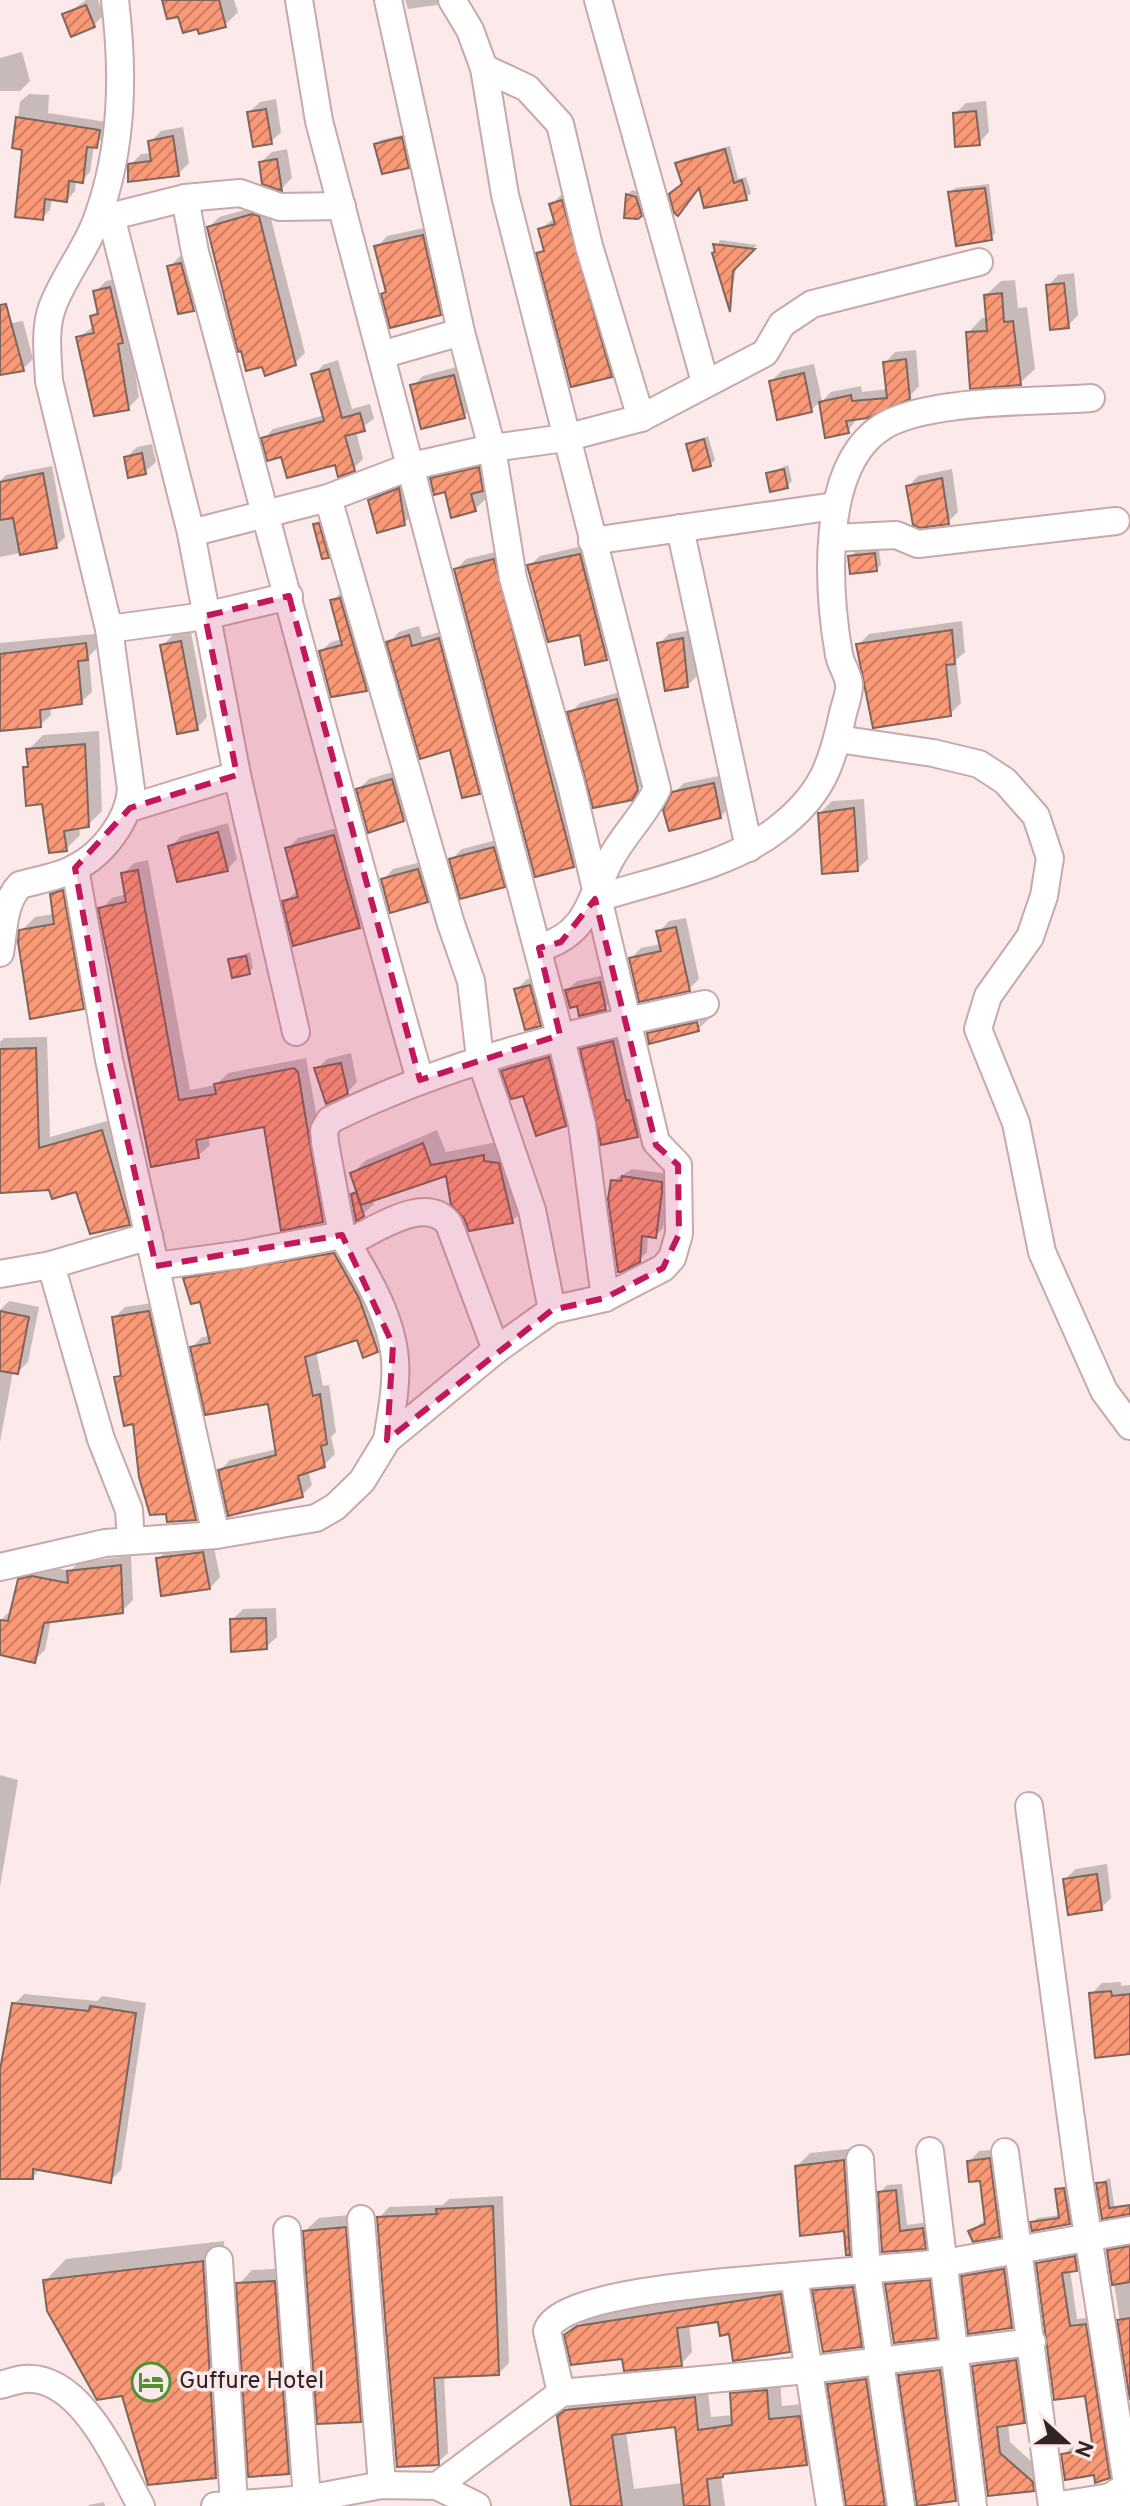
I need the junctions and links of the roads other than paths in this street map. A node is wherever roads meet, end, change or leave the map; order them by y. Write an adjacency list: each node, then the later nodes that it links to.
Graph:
1 (115, 0): 9 (street)
2 (299, 0): 8 (street)
3 (388, 0): 11 (street)
4 (452, 0): 6 (street)
5 (598, 0): 13 (street)
6 (484, 68): 15 (street); 16 (street)
7 (185, 198): 8 (street); 9 (street); 21 (street)
8 (342, 206): 12 (street)
9 (104, 218): 24 (street); 29 (street)
10 (979, 262): 13 (street)
11 (461, 332): 12 (street); 17 (street)
12 (381, 355): 18 (street)
13 (705, 382): 15 (street)
14 (1091, 398): 20 (street)
15 (641, 418): 16 (street)
16 (565, 438): 17 (street); 26 (street)
17 (492, 448): 18 (street); 35 (street)
18 (412, 466): 19 (street); 36 (street)
19 (328, 498): 21 (street); 42 (street)
20 (835, 506): 23 (street); 25 (street)
21 (265, 512): 24 (street); 27 (street)
22 (1116, 521): 25 (street)
23 (680, 528): 26 (street); 33 (street)
24 (191, 533): 28 (street)
25 (833, 538): 30 (street)
26 (592, 541): 35 (street)
27 (289, 596): 28 (street); 43 (street)
28 (205, 616): 29 (street); 31 (street)
29 (109, 629): 32 (street)
30 (838, 739): 33 (street); 52 (street)
31 (237, 775): 32 (street); 40 (street)
32 (130, 808): 34 (street)
33 (749, 848): 35 (street)
34 (75, 868): 37 (street); 44 (street)
35 (595, 899): 36 (street); 39 (street)
36 (539, 948): 41 (street)
37 (0, 953)
38 (705, 1004): 39 (street)
39 (628, 1020): 41 (street); 49 (street)
40 (296, 1032)
41 (560, 1035): 42 (street); 49 (street)
42 (480, 1058): 43 (street); 50 (street)
43 (420, 1080): 45 (street)
44 (149, 1236): 46 (street); 47 (street)
45 (345, 1239): 47 (street); 51 (street); 53 (street)
46 (51, 1265): 48 (street); 55 (street)
47 (156, 1266): 54 (street)
48 (0, 1274)
49 (605, 1298): 50 (street)
50 (552, 1310): 51 (street)
51 (496, 1350): 53 (street)
52 (1130, 1426)
53 (387, 1440): 54 (street)
54 (216, 1535): 55 (street)
55 (131, 1541): 56 (street)
56 (1, 1569)
57 (1029, 1806): 64 (street)
58 (930, 2151): 67 (street)
59 (1005, 2152): 65 (street)
60 (860, 2159): 68 (street)
61 (361, 2219): 76 (street)
62 (287, 2230): 79 (street)
63 (1130, 2230): 64 (street)
64 (1089, 2237): 65 (street); 77 (street)
65 (1018, 2247): 67 (street); 70 (street)
66 (219, 2260): 80 (street)
67 (944, 2263): 68 (street); 71 (street)
68 (867, 2272): 69 (street); 72 (street)
69 (794, 2276): 73 (street); 75 (street)
70 (1032, 2342): 71 (street); 85 (street)
71 (955, 2353): 72 (street); 84 (street)
72 (878, 2360): 73 (street); 83 (street)
73 (808, 2370): 75 (street); 82 (street)
74 (0, 2385): 81 (street)
75 (561, 2393): 78 (street)
76 (382, 2485): 78 (street); 79 (street)
77 (1129, 2490): 85 (street)
78 (456, 2498)
79 (307, 2499): 80 (street)
80 (225, 2505)
81 (141, 2506)
82 (830, 2506)
83 (901, 2506)
84 (973, 2506)
85 (1053, 2506)

